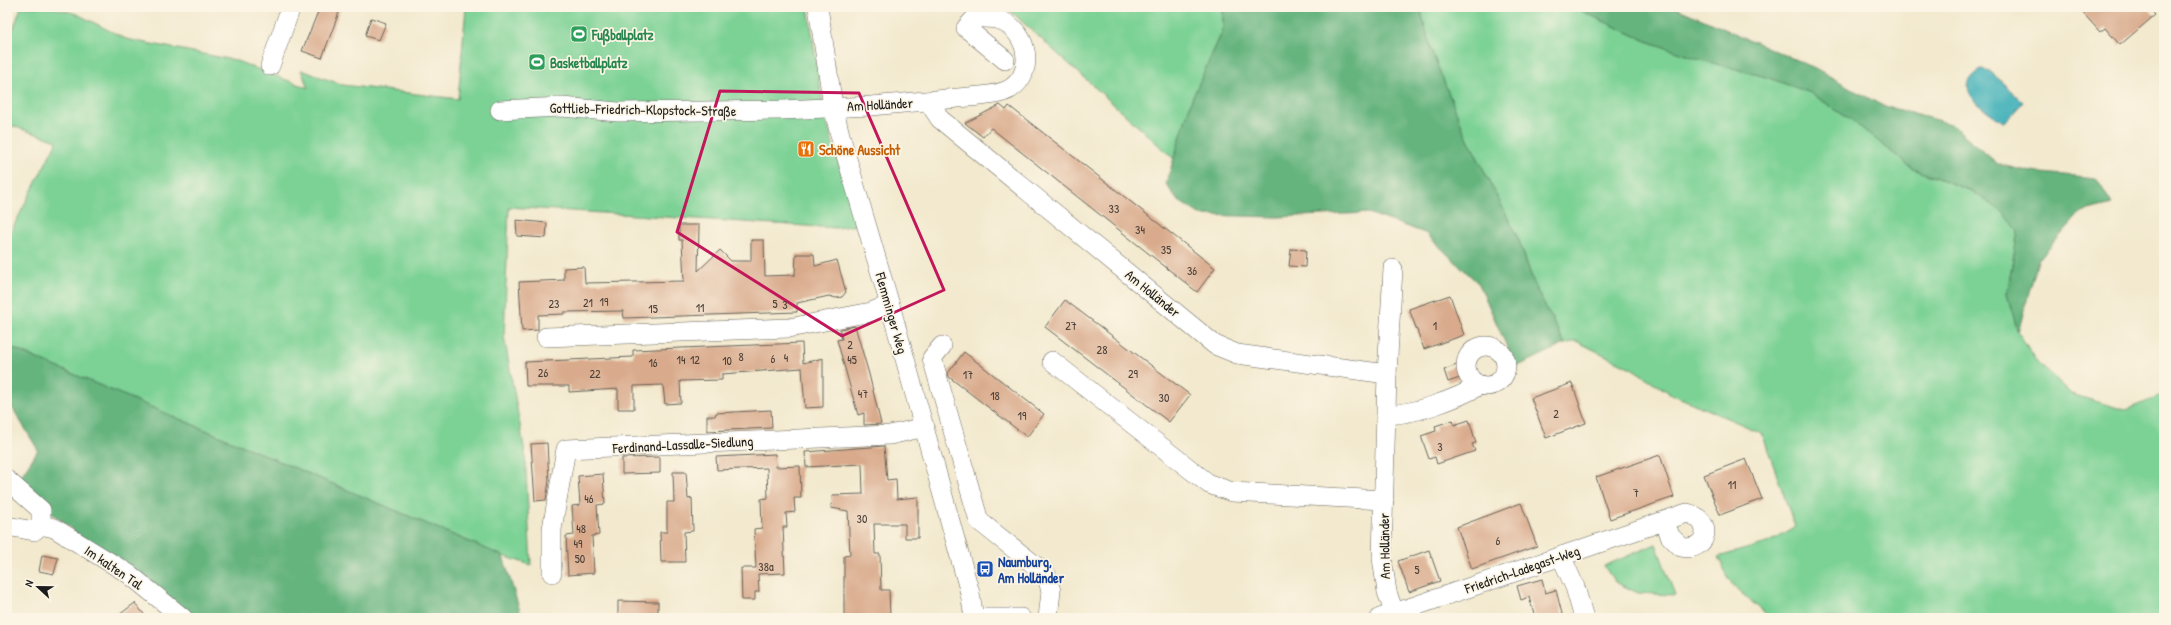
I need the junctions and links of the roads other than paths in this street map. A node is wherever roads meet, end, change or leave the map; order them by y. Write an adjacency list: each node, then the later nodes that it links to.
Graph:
1 (291, 7): 4 (street)
2 (818, 7): 6 (street, Flemminger Weg)
3 (1005, 60): 5 (street, Am Holländer)
4 (270, 66)
5 (928, 101): 6 (street, Am Holländer); 13 (street, Am Holländer)
6 (833, 106): 7 (street, Gottlieb-Friedrich-Klopstock-Straße); 9 (street, Flemminger Weg)
7 (500, 110)
8 (1393, 269): 13 (street)
9 (890, 305): 10 (street); 16 (street, Flemminger Weg)
10 (546, 337)
11 (942, 346): 29 (street)
12 (1052, 361): 18 (street, Am Holländer)
13 (1387, 374): 15 (street, Am Holländer)
14 (1480, 385): 15 (street)
15 (1386, 414): 18 (street, Am Holländer)
16 (925, 427): 23 (street, Ferdinand-Lassalle-Siedlung); 26 (street, Flemminger Weg)
17 (7, 480): 20 (street)
18 (1384, 500): 24 (street, Am Holländer)
19 (1665, 521): 22 (street, Friedrich-Ladegast-Weg)
20 (41, 525): 21 (street); 25 (street, Im kalten Tal)
21 (7, 526)
22 (1561, 556): 24 (street, Friedrich-Ladegast-Weg); 30 (street)
23 (552, 573)
24 (1390, 617)
25 (183, 618)
26 (974, 618)
27 (985, 618): 28 (street)
28 (1021, 618)
29 (1048, 618)
30 (1584, 618)

